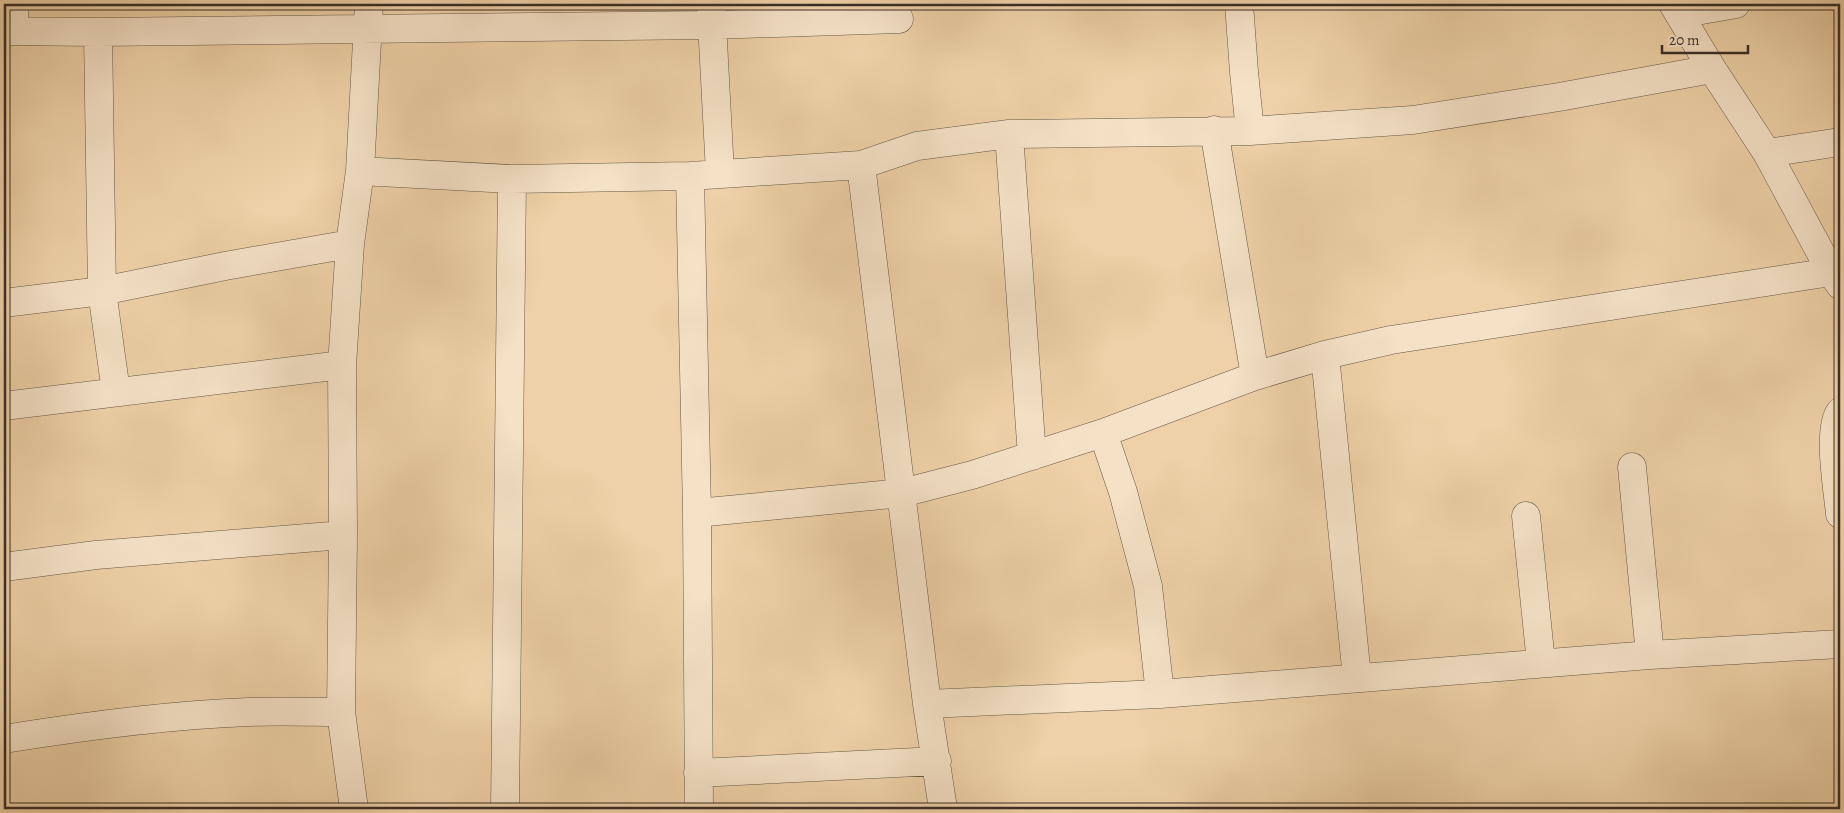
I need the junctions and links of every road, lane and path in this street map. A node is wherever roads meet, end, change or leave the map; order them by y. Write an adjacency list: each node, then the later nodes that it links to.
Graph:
1 (14, 4): 9 (street)
2 (1239, 4): 3 (street); 13 (street)
3 (1247, 4)
4 (1736, 4): 5 (street)
5 (1676, 9): 11 (street)
6 (712, 15): 7 (street); 8 (street); 19 (street)
7 (369, 16): 10 (street); 18 (street)
8 (899, 19)
9 (9, 31): 10 (street)
10 (98, 32): 24 (street)
11 (1712, 70): 13 (street); 16 (street)
12 (1214, 130): 13 (street); 14 (street); 28 (street)
13 (1250, 130)
14 (1009, 134): 17 (street); 33 (street)
15 (1840, 142): 16 (street)
16 (1767, 153): 23 (street)
17 (861, 165): 19 (street); 35 (street)
18 (360, 171): 21 (street); 22 (street)
19 (720, 173): 20 (street)
20 (690, 176): 21 (street); 36 (street)
21 (512, 179): 52 (street)
22 (350, 244): 24 (street); 27 (street)
23 (1836, 279): 26 (street)
24 (102, 291): 25 (street); 29 (street)
25 (4, 303)
26 (1325, 355): 28 (street); 44 (street)
27 (342, 365): 29 (street); 39 (street)
28 (1255, 376): 32 (street)
29 (116, 392): 30 (street)
30 (4, 406)
31 (1840, 412): 37 (street)
32 (1103, 433): 33 (street); 45 (street)
33 (1032, 456): 35 (street)
34 (1632, 467): 42 (street)
35 (902, 493): 36 (street); 46 (street)
36 (697, 513): 50 (street)
37 (1840, 514)
38 (1526, 516): 43 (street)
39 (343, 535): 40 (street); 47 (street)
40 (4, 567)
41 (1840, 644): 42 (street)
42 (1650, 655): 43 (street)
43 (1541, 663): 44 (street)
44 (1357, 678): 45 (street)
45 (1160, 694): 46 (street)
46 (927, 704): 49 (street)
47 (341, 712): 48 (street); 51 (street)
48 (4, 739)
49 (936, 761): 50 (street); 54 (street)
50 (698, 773): 53 (street)
51 (354, 809)
52 (505, 809)
53 (699, 809)
54 (943, 809)

